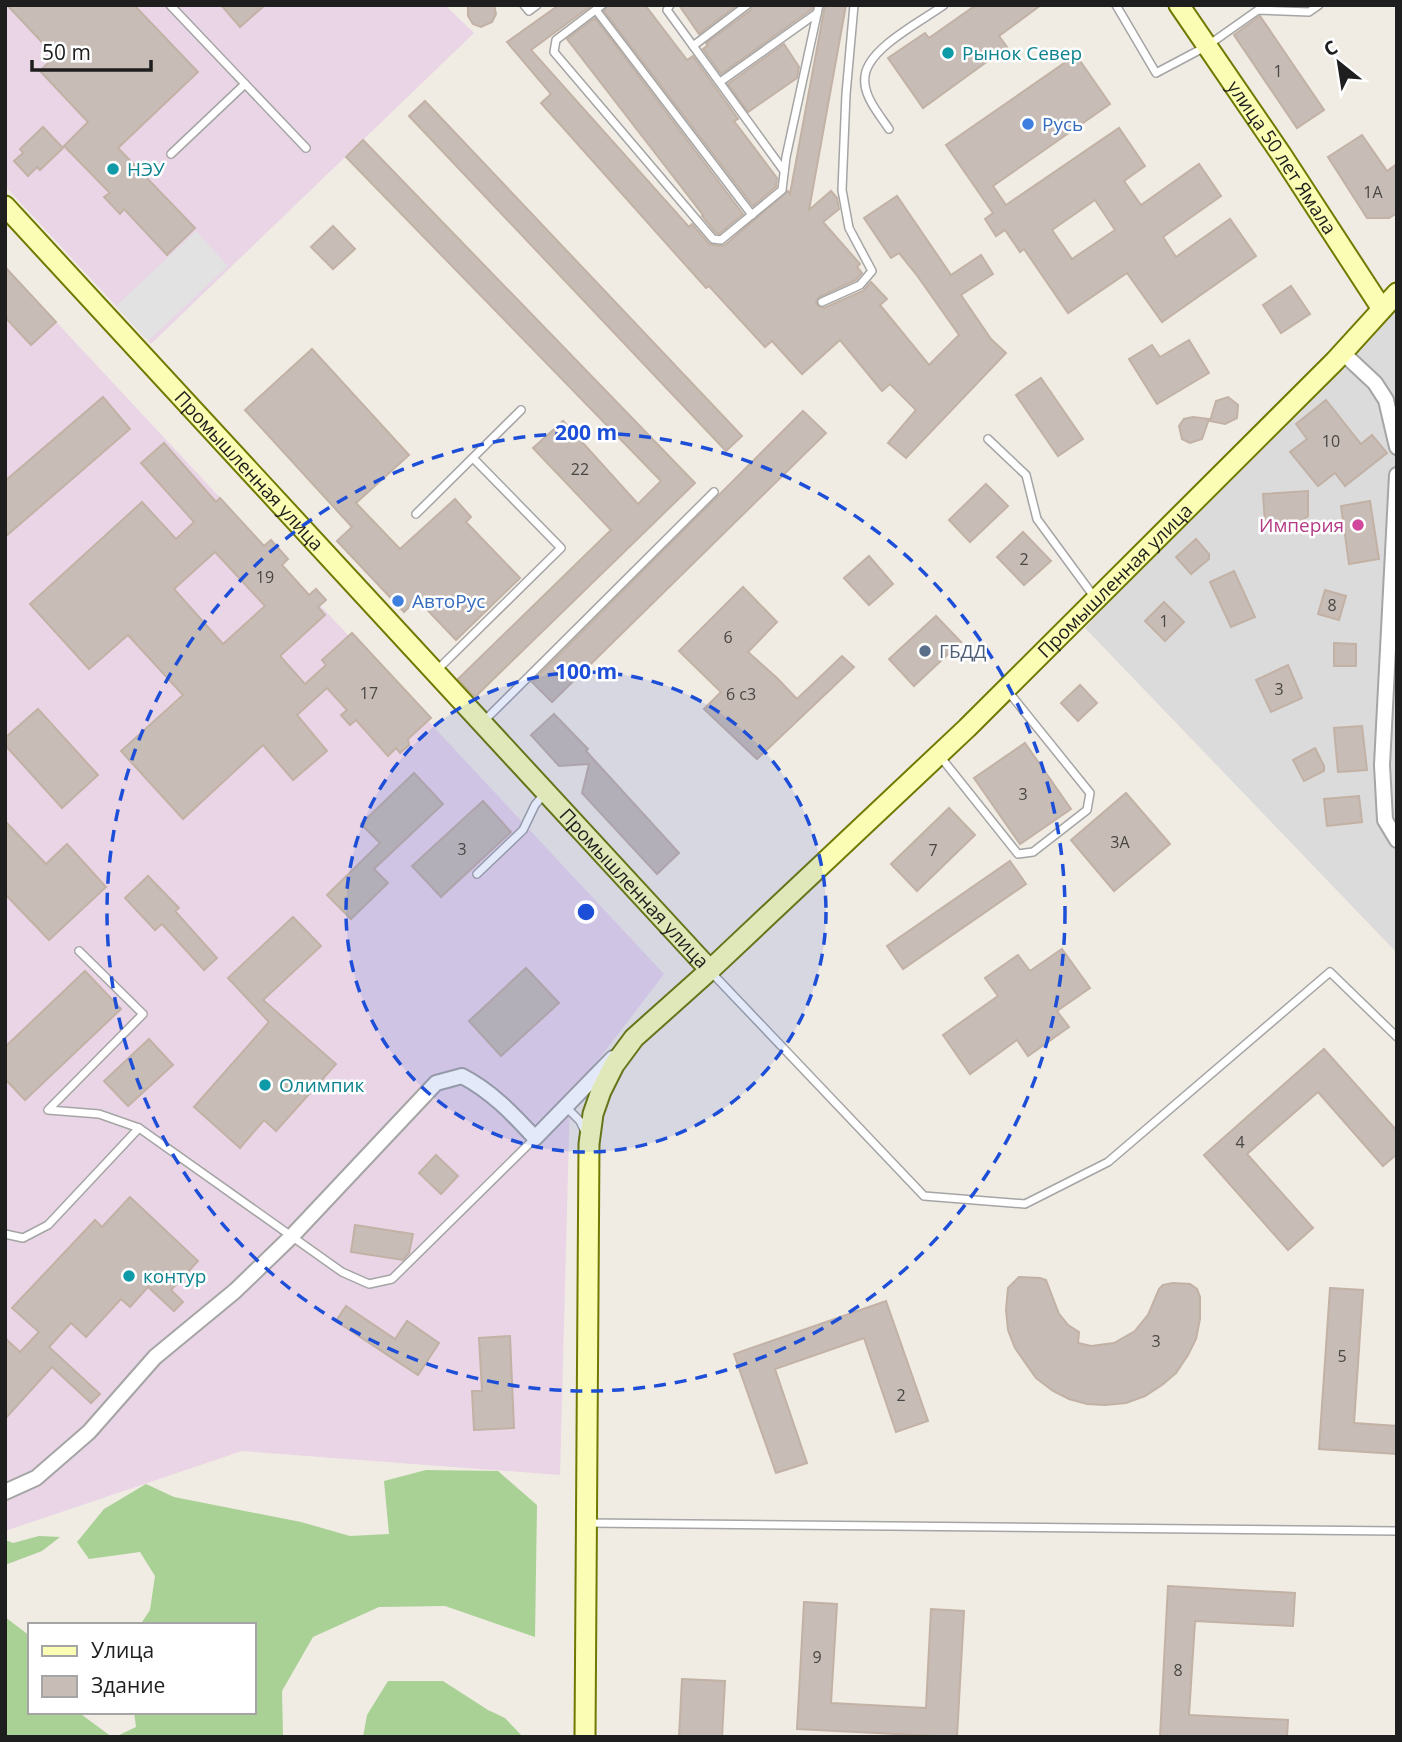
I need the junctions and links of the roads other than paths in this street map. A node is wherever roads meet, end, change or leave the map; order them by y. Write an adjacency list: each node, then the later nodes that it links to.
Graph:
1 (170, 5): 16 (lane)
2 (524, 5): 3 (lane)
3 (537, 5)
4 (670, 5): 13 (lane)
5 (747, 5): 13 (lane)
6 (854, 5): 24 (lane)
7 (944, 5): 17 (lane)
8 (1116, 5): 14 (lane)
9 (1179, 5): 14 (main road, улица 50 лет Ямала)
10 (1319, 5): 14 (lane)
11 (599, 7): 22 (lane); 22 (lane)
12 (818, 9): 15 (lane); 20 (lane)
13 (694, 46): 15 (lane)
14 (1207, 46): 25 (main road, улица 50 лет Ямала)
15 (720, 82): 20 (lane)
16 (245, 84): 18 (lane); 19 (lane)
17 (889, 129)
18 (306, 148)
19 (171, 154)
20 (784, 171): 22 (lane)
21 (5, 206): 35 (main road, Промышленная улица)
22 (752, 215)
23 (1397, 293): 25 (main road, Промышленная улица)
24 (822, 303)
25 (1382, 309): 26 (main road, Промышленная улица)
26 (1343, 352): 29 (street); 34 (main road, Промышленная улица)
27 (521, 410): 30 (lane)
28 (988, 439): 34 (lane)
29 (1397, 447)
30 (473, 458): 33 (lane); 35 (lane)
31 (1397, 475): 40 (street)
32 (714, 492): 37 (lane)
33 (416, 514)
34 (1096, 599): 36 (main road, Промышленная улица)
35 (434, 672): 37 (main road, Промышленная улица)
36 (1006, 689): 38 (main road, Промышленная улица); 38 (lane)
37 (481, 724): 39 (main road, Промышленная улица)
38 (939, 755): 43 (main road, Промышленная улица)
39 (545, 793): 41 (lane); 43 (main road, Промышленная улица)
40 (1397, 839)
41 (477, 874)
42 (79, 951): 47 (lane)
43 (710, 970): 44 (lane); 45 (main road)
44 (1397, 1037)
45 (634, 1038): 46 (street); 49 (main road)
46 (565, 1106): 48 (street); 49 (lane)
47 (139, 1128): 50 (lane); 51 (lane)
48 (535, 1138): 51 (lane); 51 (street)
49 (589, 1144): 53 (main road)
50 (5, 1234)
51 (292, 1236): 52 (street)
52 (5, 1492)
53 (586, 1523): 54 (lane); 55 (main road)
54 (1397, 1531)
55 (585, 1737)

